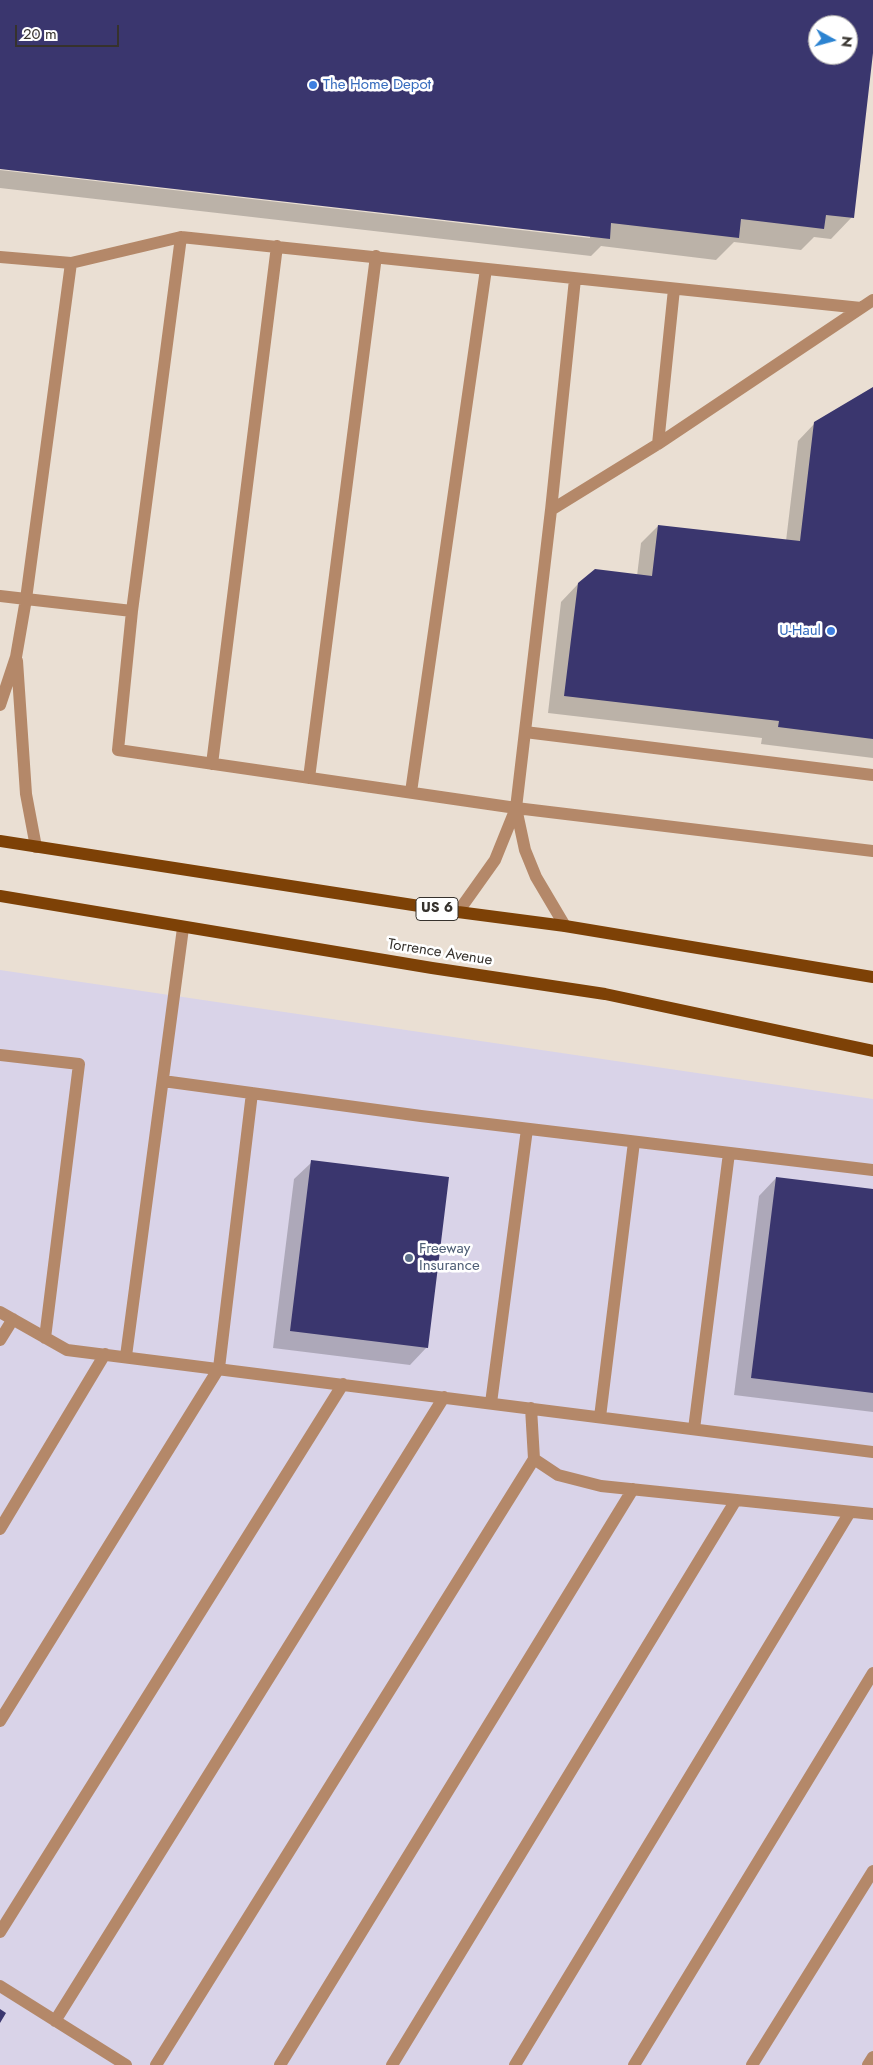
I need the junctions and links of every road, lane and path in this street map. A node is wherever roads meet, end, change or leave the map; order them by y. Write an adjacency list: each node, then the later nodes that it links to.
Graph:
1 (181, 237): 2 (lane); 5 (lane); 15 (lane)
2 (278, 246): 3 (lane); 19 (lane)
3 (376, 256): 6 (lane); 21 (lane)
4 (0, 257): 5 (lane)
5 (71, 263): 14 (lane)
6 (486, 269): 7 (lane); 22 (lane)
7 (575, 279): 8 (lane); 12 (lane)
8 (674, 290): 10 (lane); 11 (lane)
9 (873, 300): 10 (lane)
10 (860, 308): 11 (lane)
11 (658, 444): 12 (lane)
12 (551, 510): 18 (lane)
13 (0, 596): 14 (lane)
14 (26, 599): 15 (lane); 16 (lane)
15 (132, 611): 19 (lane)
16 (16, 657): 17 (lane); 25 (lane)
17 (0, 705)
18 (525, 732): 20 (lane); 23 (lane)
19 (212, 764): 21 (lane)
20 (873, 775)
21 (309, 778): 22 (lane)
22 (411, 792): 23 (lane)
23 (516, 808): 26 (lane); 28 (lane); 29 (lane)
24 (0, 841): 25 (main road, US 6)
25 (36, 847): 28 (main road, US 6)
26 (873, 851)
27 (0, 896): 30 (main road, Torrence Avenue)
28 (458, 912): 29 (main road, US 6)
29 (565, 926): 31 (main road, US 6)
30 (183, 928): 32 (main road, Torrence Avenue); 34 (lane)
31 (873, 977)
32 (873, 1051)
33 (0, 1055): 42 (lane)
34 (163, 1081): 35 (lane); 45 (lane)
35 (252, 1093): 36 (lane); 46 (lane)
36 (528, 1129): 37 (lane); 49 (lane)
37 (634, 1142): 38 (lane); 51 (lane)
38 (729, 1153): 39 (lane); 52 (lane)
39 (873, 1170)
40 (0, 1312): 41 (lane)
41 (13, 1319): 42 (lane); 43 (lane)
42 (46, 1338): 44 (lane)
43 (0, 1340)
44 (105, 1354): 45 (lane); 59 (lane)
45 (126, 1356): 46 (lane)
46 (219, 1368): 47 (lane); 61 (lane)
47 (343, 1384): 48 (lane); 63 (lane)
48 (444, 1397): 49 (lane); 65 (lane)
49 (491, 1403): 50 (lane)
50 (531, 1408): 51 (lane); 54 (lane)
51 (600, 1417): 52 (lane)
52 (694, 1429): 53 (lane)
53 (873, 1452)
54 (534, 1459): 55 (lane); 68 (lane)
55 (633, 1490): 56 (lane); 69 (lane)
56 (736, 1500): 57 (lane); 70 (lane)
57 (850, 1512): 58 (lane); 71 (lane)
58 (873, 1514)
59 (0, 1529)
60 (873, 1673): 72 (lane)
61 (0, 1721)
62 (873, 1871): 73 (lane)
63 (0, 1932)
64 (0, 1986): 65 (lane)
65 (55, 2021): 67 (lane)
66 (873, 2057): 74 (lane)
67 (126, 2065)
68 (156, 2065)
69 (280, 2065)
70 (392, 2065)
71 (515, 2065)
72 (634, 2065)
73 (752, 2065)
74 (868, 2065)

